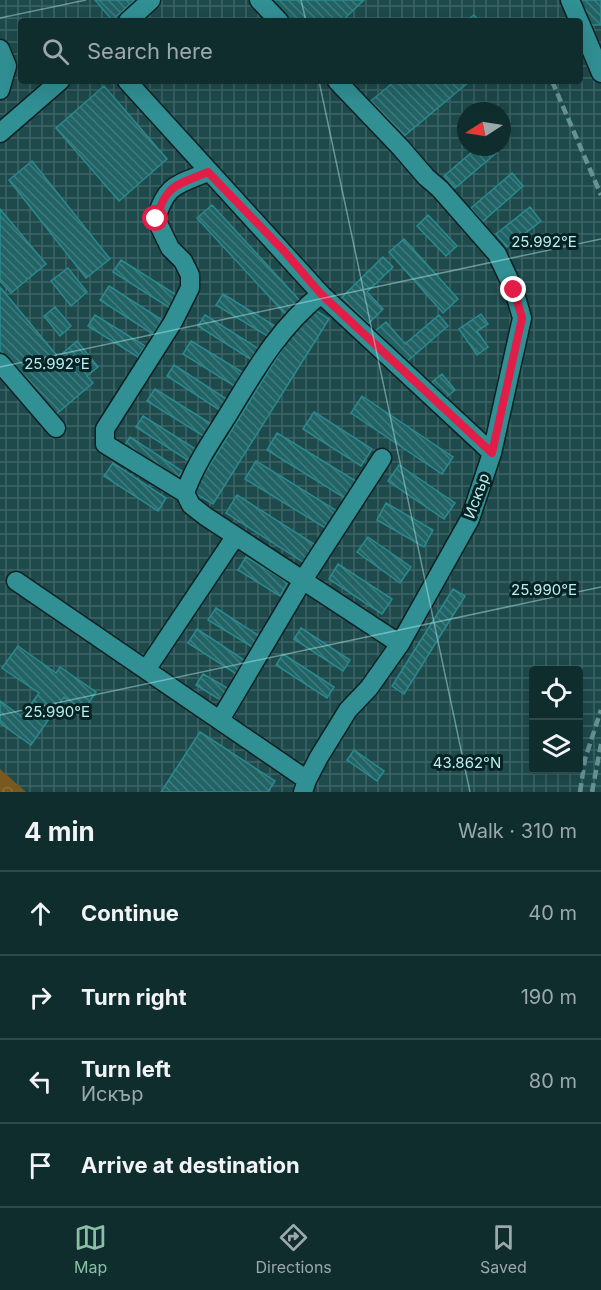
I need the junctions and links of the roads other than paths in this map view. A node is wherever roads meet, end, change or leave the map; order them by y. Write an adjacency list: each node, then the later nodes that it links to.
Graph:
1 (151, 0): 4 (street)
2 (259, 0): 5 (street)
3 (570, 0): 6 (street)
4 (131, 18)
5 (276, 18)
6 (578, 18)
7 (583, 27): 9 (street)
8 (0, 49): 14 (street)
9 (597, 52): 10 (street)
10 (601, 73)
11 (57, 84): 15 (street)
12 (130, 84): 16 (street)
13 (340, 84): 20 (street, Искър)
14 (0, 90)
15 (0, 133)
16 (208, 172): 17 (street); 22 (street)
17 (321, 294): 20 (street); 22 (street)
18 (0, 363): 19 (street)
19 (56, 428)
20 (492, 453): 26 (street, Искър)
21 (382, 458): 24 (street)
22 (185, 493): 23 (street)
23 (236, 537): 24 (street); 27 (street)
24 (303, 580): 26 (street); 28 (street)
25 (16, 581): 27 (street)
26 (400, 644): 29 (street, Искър)
27 (146, 670): 28 (street)
28 (220, 720): 29 (street)
29 (305, 786)

